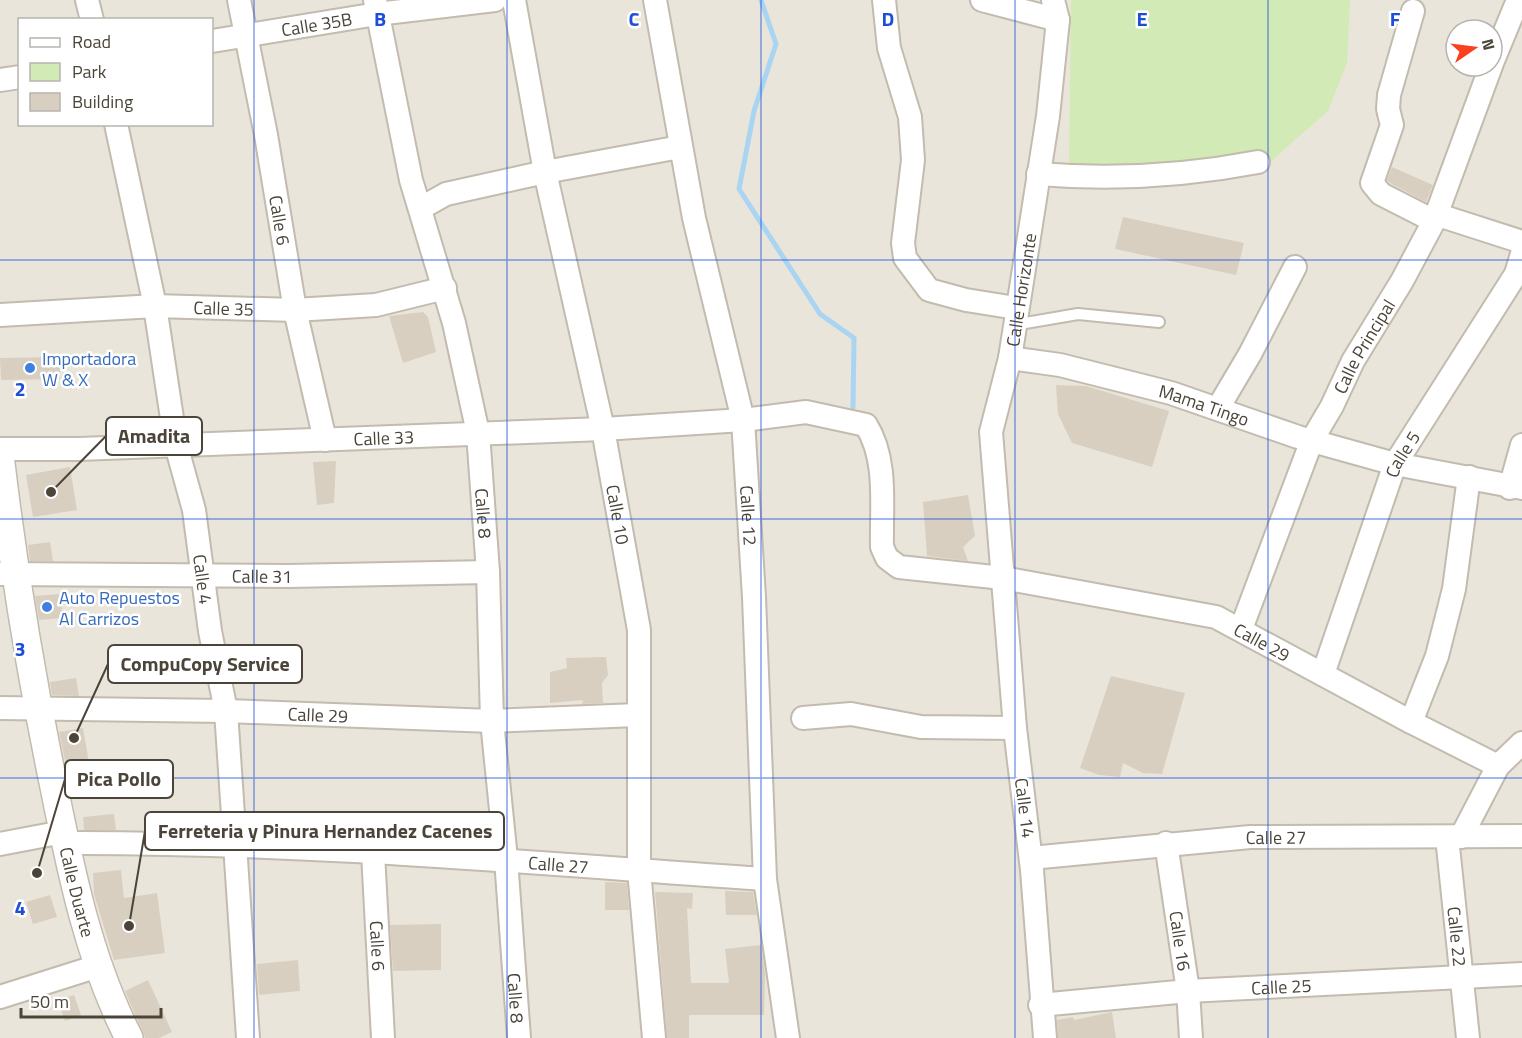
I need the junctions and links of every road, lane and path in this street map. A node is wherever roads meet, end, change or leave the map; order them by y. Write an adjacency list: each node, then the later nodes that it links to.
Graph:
1 (87, 0): 12 (street)
2 (239, 0): 13 (street, Calle 6)
3 (495, 0): 9 (street, Calle 35B)
4 (514, 0): 22 (street, Calle 10)
5 (655, 0): 20 (street, Calle 12)
6 (884, 0): 33 (street)
7 (982, 0): 10 (street)
8 (1518, 0): 14 (street, Calle Principal)
9 (376, 7): 13 (street, Calle 35B); 24 (street, Calle 8)
10 (1056, 10): 23 (street, Calle Horizonte)
11 (1413, 11): 25 (street)
12 (92, 18)
13 (246, 33): 15 (street, Calle 35B); 31 (street, Calle 6)
14 (1504, 35)
15 (213, 41)
16 (18, 77): 18 (street)
17 (1487, 78): 25 (street, Calle Principal)
18 (0, 80)
19 (116, 126): 30 (street, Calle 4)
20 (680, 147): 22 (street); 38 (street, Calle 12)
21 (1258, 162): 23 (street)
22 (544, 172): 24 (street); 39 (street, Calle 10)
23 (1038, 174): 33 (street, Calle Horizonte)
24 (421, 208): 29 (street, Calle 8)
25 (1435, 217): 26 (street); 42 (street, Calle Principal)
26 (1522, 242)
27 (1522, 254): 47 (street, Calle 5)
28 (1295, 267): 36 (street)
29 (445, 288): 31 (street, Calle 35); 40 (street, Calle 8)
30 (155, 306): 31 (street, Calle 35); 32 (street, Calle 35); 43 (street, Calle 4)
31 (294, 310): 41 (street, Calle 6)
32 (0, 315)
33 (1015, 317): 34 (lane); 35 (street, Calle Horizonte)
34 (1159, 322)
35 (1010, 358): 36 (street, Mama Tingo); 53 (street, Calle Horizonte)
36 (1218, 408): 42 (street, Mama Tingo)
37 (767, 415): 38 (street, Calle 33); 53 (street, Calle 29)
38 (743, 420): 39 (street, Calle 33); 76 (street, Calle 12)
39 (603, 429): 40 (street, Calle 33); 59 (street, Calle 10)
40 (478, 433): 41 (street, Calle 33); 50 (street, Calle 8)
41 (325, 440): 43 (street, Calle 33)
42 (1312, 440): 47 (street, Mama Tingo); 54 (street, Calle Principal)
43 (176, 445): 45 (street, Calle 33); 52 (street, Calle 4)
44 (1522, 445): 49 (street)
45 (0, 449)
46 (0, 455): 51 (street, Calle Duarte)
47 (1395, 464): 48 (street, Mama Tingo); 55 (street, Calle 5)
48 (1469, 477): 49 (street, Mama Tingo); 62 (street)
49 (1516, 488)
50 (488, 572): 52 (street, Calle 31); 61 (street, Calle 8)
51 (7, 574): 52 (street, Calle 31); 56 (street, Calle Duarte)
52 (202, 576): 58 (street, Calle 4)
53 (1004, 578): 54 (street, Calle 29); 63 (street, Calle 14)
54 (1241, 629): 55 (street, Calle 29)
55 (1323, 674): 62 (street, Calle 29)
56 (38, 707): 57 (street, Calle 29); 58 (street, Calle 29); 68 (street, Calle Duarte)
57 (0, 708)
58 (226, 711): 61 (street, Calle 29); 71 (street, Calle 4)
59 (637, 715): 61 (street, Calle 29); 75 (street, Calle 10)
60 (803, 718): 63 (street)
61 (492, 721): 74 (street, Calle 8)
62 (1410, 722): 65 (street, Calle 29)
63 (1015, 728): 73 (street, Calle 14)
64 (1522, 742): 65 (street)
65 (1498, 766): 67 (street)
66 (1522, 836): 67 (street, Calle 27)
67 (1454, 837): 69 (street, Calle 27); 79 (street, Calle 22)
68 (63, 838): 70 (street, Calle 27); 71 (street, Calle 27); 77 (street, Calle Duarte)
69 (1167, 843): 73 (street, Calle 27); 80 (street, Calle 16)
70 (0, 844)
71 (234, 846): 72 (street, Calle 27); 84 (street, Calle 4)
72 (373, 853): 74 (street, Calle 27); 85 (street, Calle 6)
73 (1031, 858): 82 (street, Calle 14)
74 (506, 859): 75 (street, Calle 27); 86 (street, Calle 8)
75 (639, 870): 76 (street, Calle 27); 87 (street, Calle 10)
76 (765, 879): 88 (street, Calle 12)
77 (98, 966): 81 (street); 83 (street, Calle Duarte)
78 (1522, 974): 79 (street, Calle 25)
79 (1462, 979): 80 (street, Calle 25); 91 (street, Calle 22)
80 (1188, 991): 82 (street, Calle 25); 90 (street, Calle 16)
81 (0, 997)
82 (1040, 1005): 89 (street, Calle 14)
83 (129, 1038)
84 (248, 1038)
85 (383, 1038)
86 (519, 1038)
87 (654, 1038)
88 (788, 1038)
89 (1045, 1038)
90 (1191, 1038)
91 (1468, 1038)

